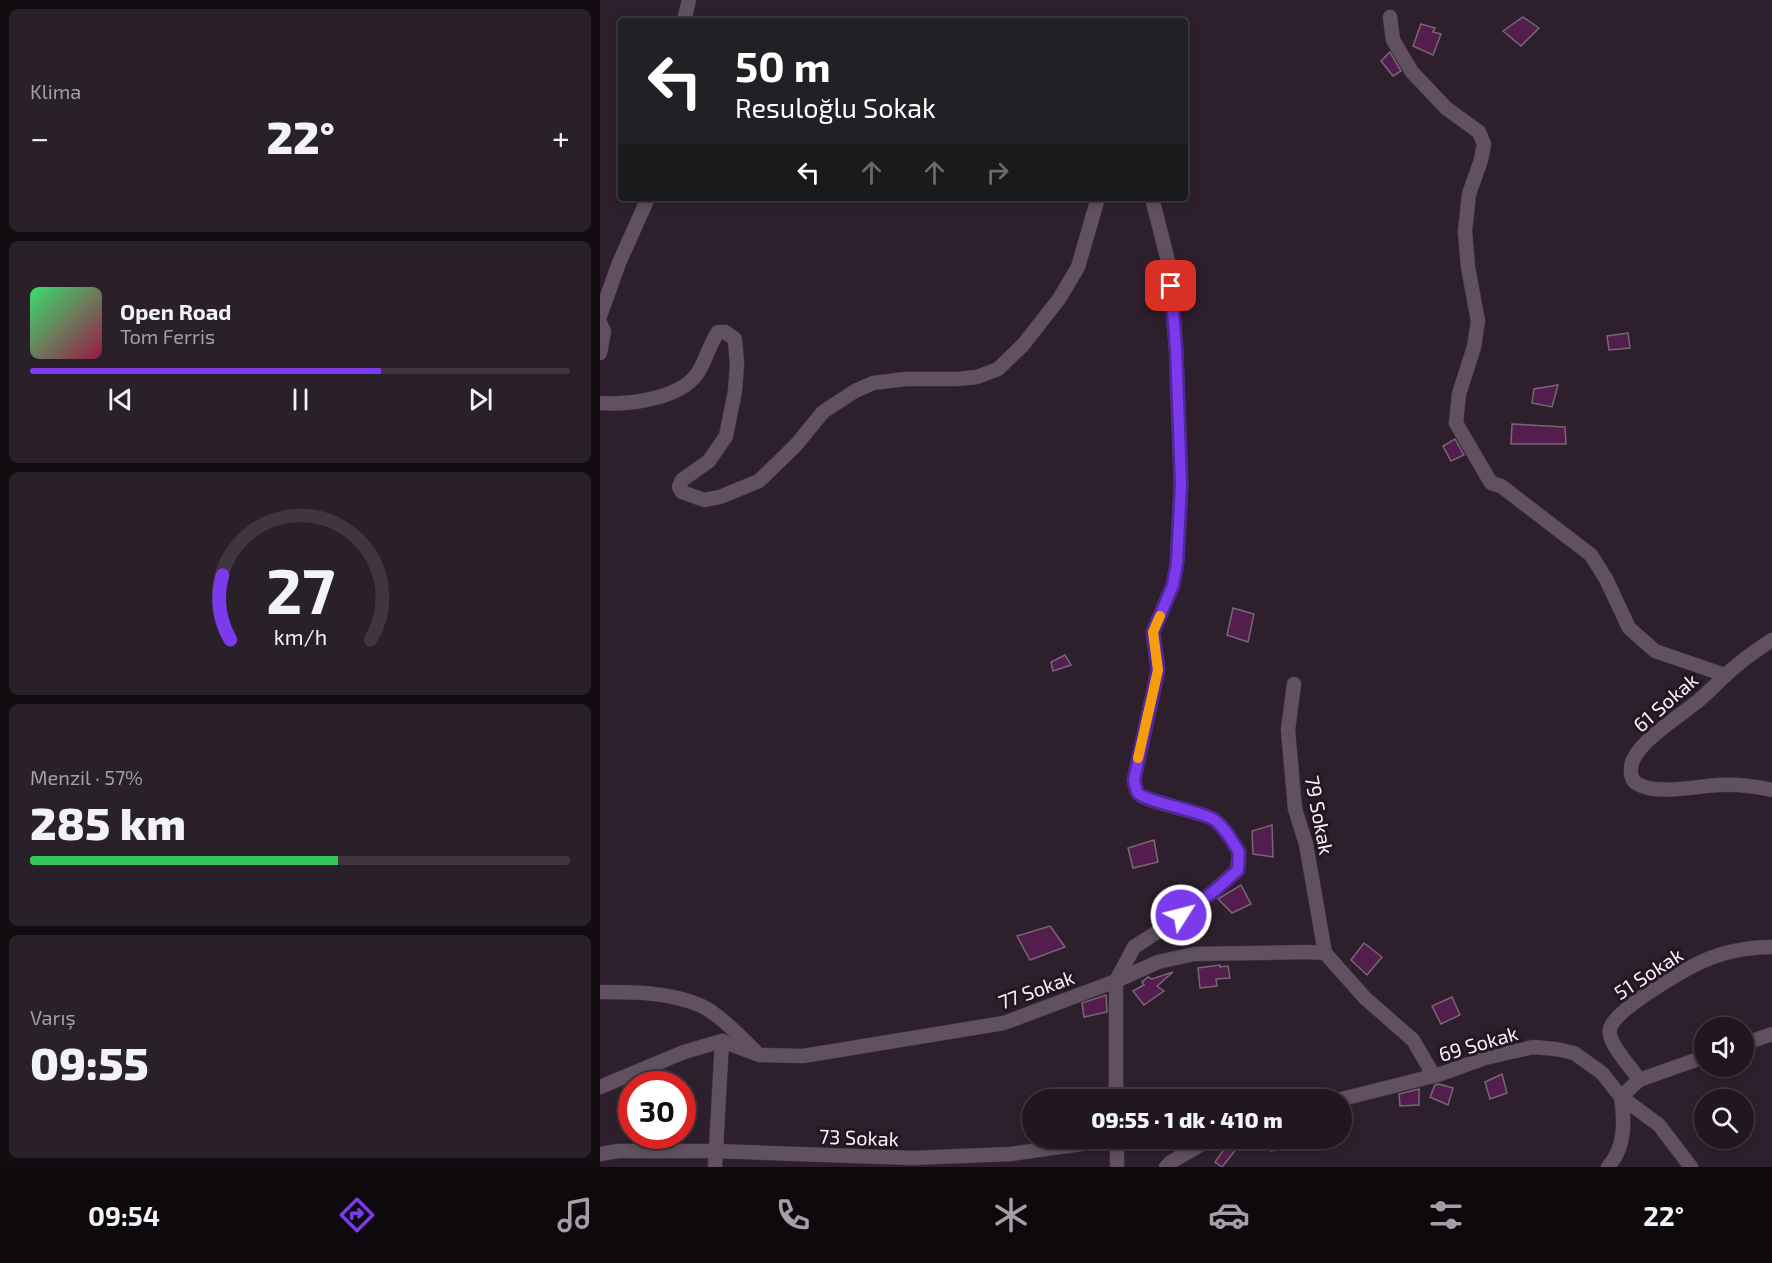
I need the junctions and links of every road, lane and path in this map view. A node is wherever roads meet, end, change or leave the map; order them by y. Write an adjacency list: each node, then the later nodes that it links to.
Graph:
1 (690, 0): 3 (street)
2 (1390, 17): 14 (street)
3 (685, 18)
4 (647, 201): 7 (street)
5 (1097, 201): 10 (street)
6 (1153, 201): 19 (street)
7 (600, 316)
8 (600, 323): 9 (street)
9 (600, 353)
10 (600, 403)
11 (1772, 640): 13 (street, 61 Sokak)
12 (1772, 654): 13 (street)
13 (1749, 655): 14 (street, 61 Sokak)
14 (1725, 675): 16 (street, 61 Sokak)
15 (1294, 684): 18 (street, 79 Sokak)
16 (1772, 790)
17 (1772, 947): 27 (street, 51 Sokak)
18 (1325, 953): 19 (street, 77 Sokak); 26 (street)
19 (1116, 981): 24 (street, 77 Sokak); 29 (street)
20 (600, 992): 24 (street)
21 (1772, 1034): 22 (street)
22 (1754, 1040)
23 (722, 1041): 24 (street, 77 Sokak); 28 (street); 35 (street)
24 (759, 1054)
25 (1694, 1061): 27 (street)
26 (1434, 1076): 30 (street, 69 Sokak); 31 (street, 69 Sokak)
27 (1639, 1080): 31 (street)
28 (600, 1087)
29 (1116, 1089)
30 (1352, 1096)
31 (1622, 1097): 41 (street); 42 (street, 69 Sokak)
32 (1046, 1149): 37 (street, 73 Sokak)
33 (1117, 1149): 39 (street)
34 (1193, 1149): 40 (street)
35 (715, 1151): 36 (street, 73 Sokak); 37 (street, 73 Sokak); 38 (street)
36 (600, 1155)
37 (911, 1162)
38 (715, 1167)
39 (1117, 1167)
40 (1166, 1167)
41 (1608, 1167)
42 (1691, 1167)

